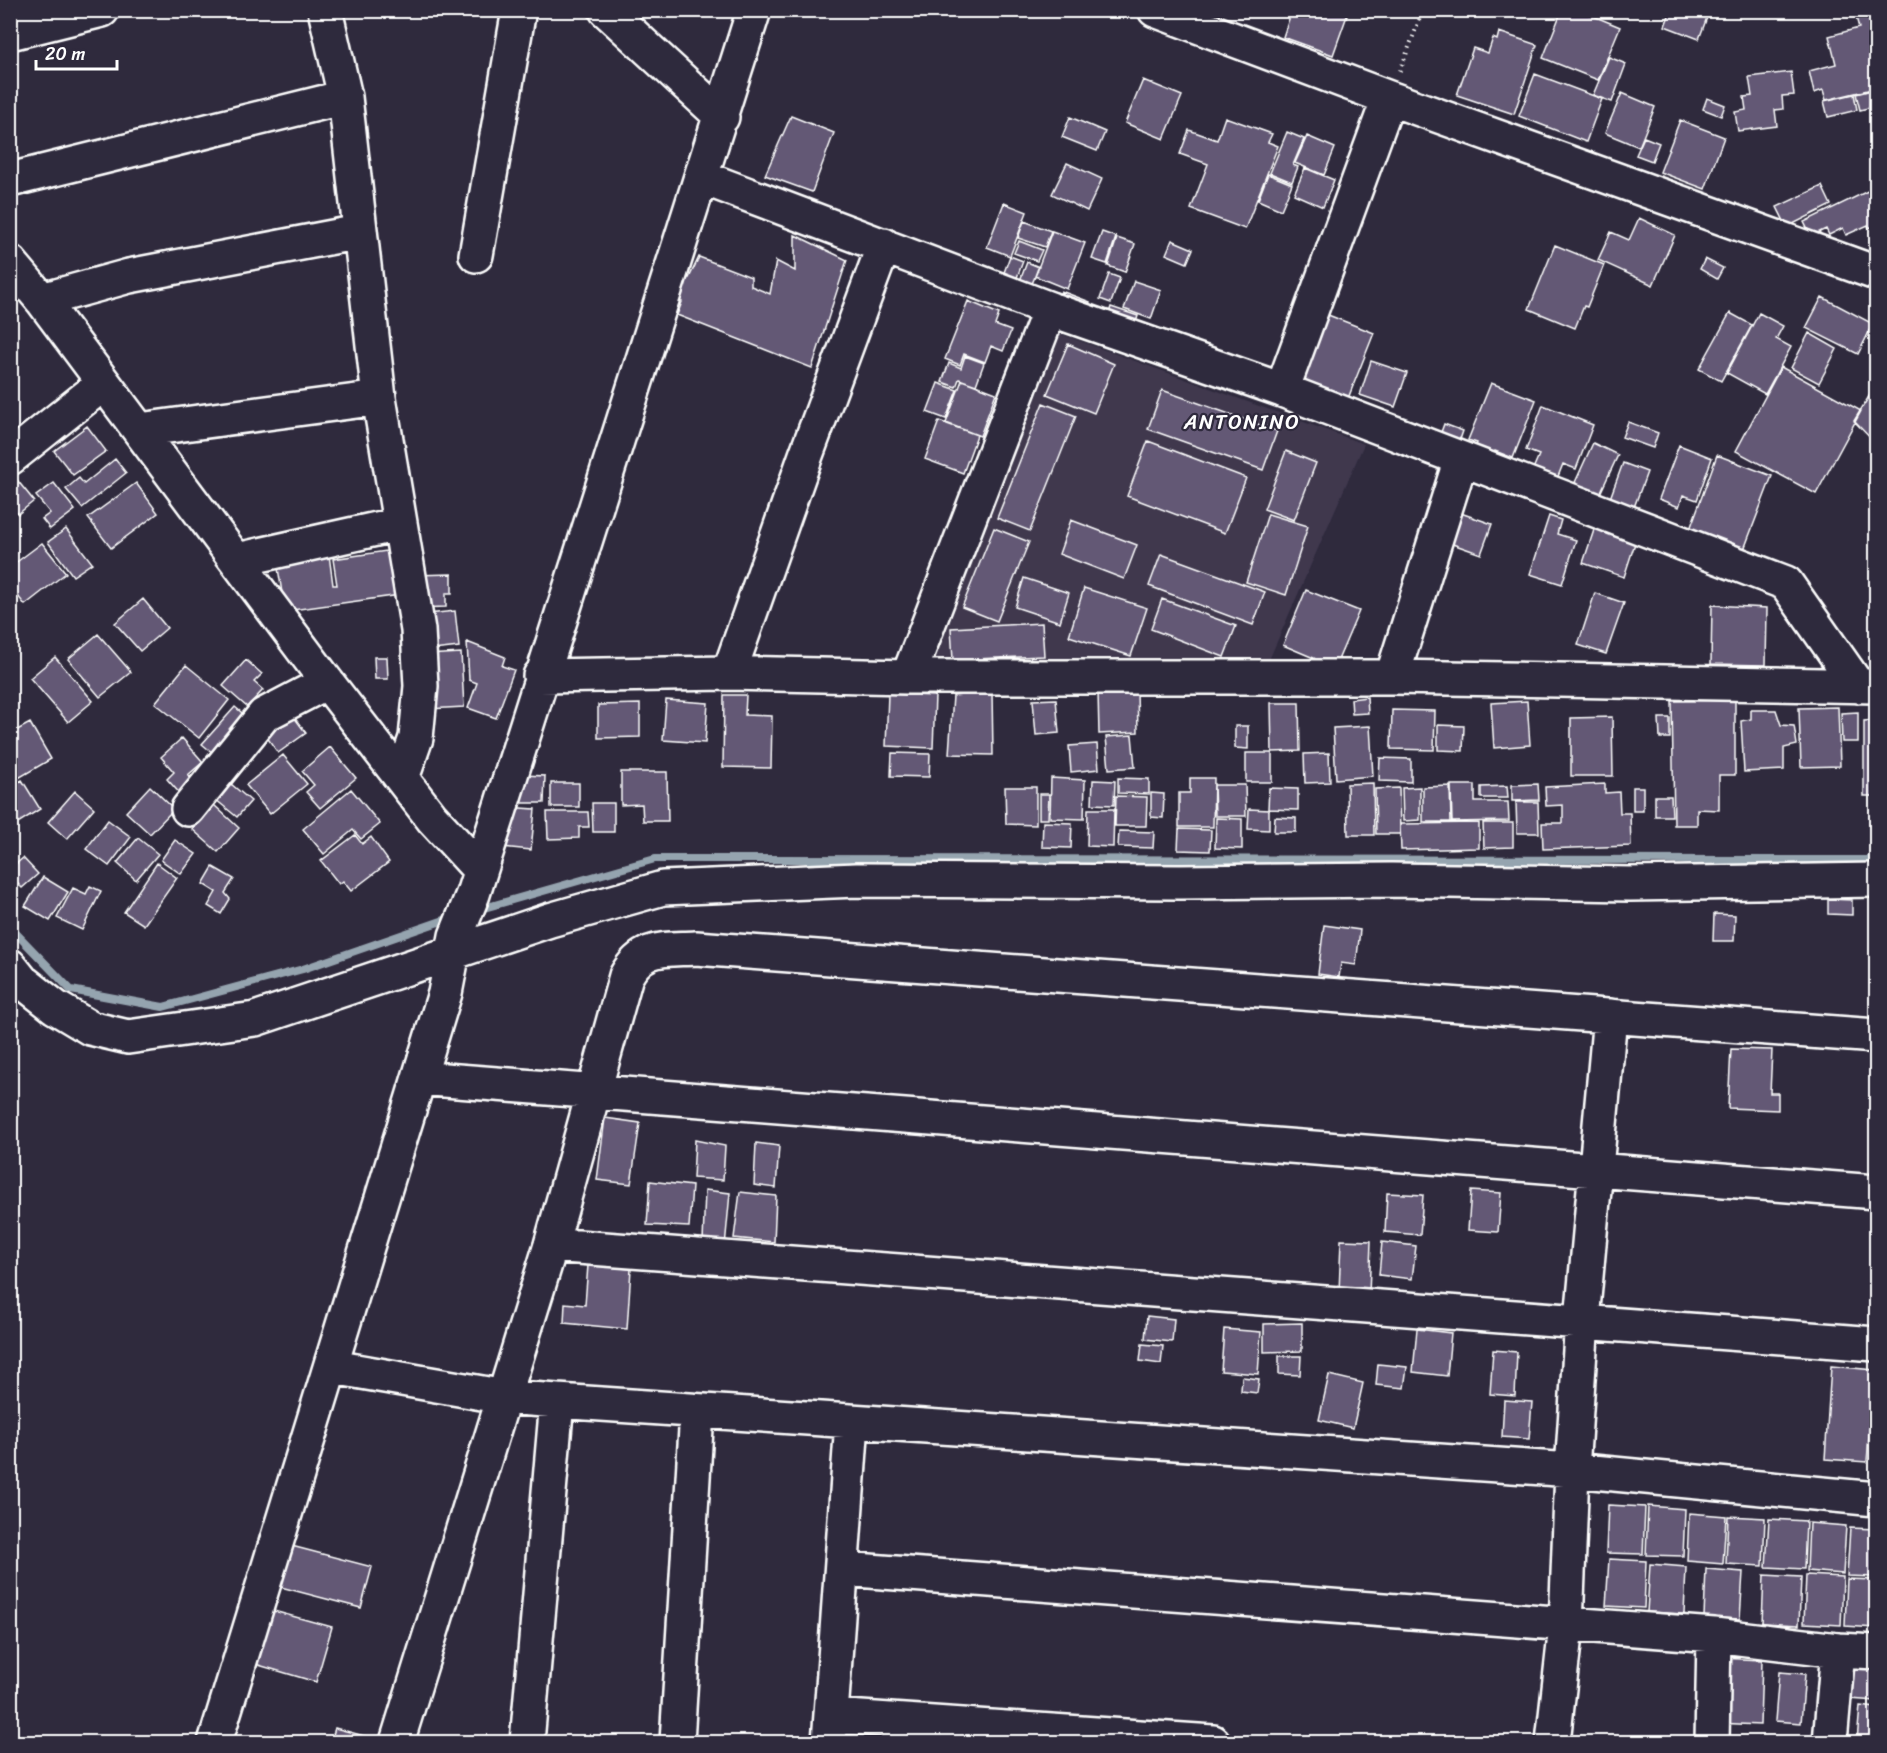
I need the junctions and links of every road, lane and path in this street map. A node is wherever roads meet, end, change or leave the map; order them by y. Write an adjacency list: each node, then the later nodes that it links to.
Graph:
1 (102, 10): 8 (street)
2 (324, 10): 9 (street)
3 (519, 10): 16 (street)
4 (606, 10): 11 (street)
5 (754, 10): 11 (street)
6 (1155, 10): 10 (street)
7 (1423, 10): 10 (path)
8 (10, 33)
9 (345, 97): 13 (street); 14 (street)
10 (1389, 98): 18 (street); 22 (street)
11 (722, 117): 12 (street)
12 (701, 177): 15 (street); 30 (street)
13 (10, 180)
14 (359, 232): 19 (street); 23 (street)
15 (884, 245): 20 (street); 29 (street)
16 (476, 255)
17 (12, 267): 19 (street)
18 (1876, 273)
19 (42, 300): 21 (street)
20 (1050, 309): 22 (street); 31 (street)
21 (104, 383): 24 (street); 25 (street)
22 (1282, 390): 26 (street)
23 (378, 398): 24 (street); 27 (street)
24 (139, 430): 28 (street)
25 (10, 458)
26 (1461, 459): 32 (street); 34 (street)
27 (399, 524): 28 (street); 35 (street)
28 (237, 560): 33 (street)
29 (729, 673): 30 (street); 31 (street)
30 (540, 676): 38 (street)
31 (908, 677): 32 (street)
32 (1392, 677): 34 (street)
33 (327, 682): 35 (street); 36 (street)
34 (1867, 686)
35 (402, 778): 38 (street)
36 (188, 809)
37 (1876, 880): 39 (street)
38 (476, 881): 39 (street)
39 (455, 945): 40 (street); 43 (street)
40 (10, 966)
41 (1610, 1016): 42 (street); 44 (street); 45 (street)
42 (1876, 1036)
43 (419, 1078): 44 (street); 50 (street)
44 (594, 1090): 45 (street); 47 (street)
45 (1597, 1170): 46 (street); 48 (street)
46 (1876, 1192)
47 (551, 1245): 48 (street); 51 (street)
48 (1582, 1320): 49 (street); 55 (street)
49 (1876, 1344)
50 (333, 1367): 51 (street); 63 (street)
51 (505, 1397): 52 (street); 64 (street)
52 (557, 1401): 53 (street); 65 (street)
53 (698, 1412): 54 (street); 66 (street)
54 (852, 1422): 55 (street); 57 (street)
55 (1572, 1470): 56 (street); 58 (street)
56 (1876, 1499)
57 (843, 1569): 58 (street); 62 (street)
58 (1566, 1626): 59 (street); 68 (street)
59 (1714, 1635): 60 (street); 69 (street)
60 (1838, 1650): 61 (street); 70 (street)
61 (1876, 1652)
62 (831, 1729): 67 (street)
63 (215, 1743)
64 (397, 1743)
65 (527, 1743)
66 (677, 1743)
67 (1213, 1743)
68 (1553, 1743)
69 (1712, 1743)
70 (1830, 1743)

